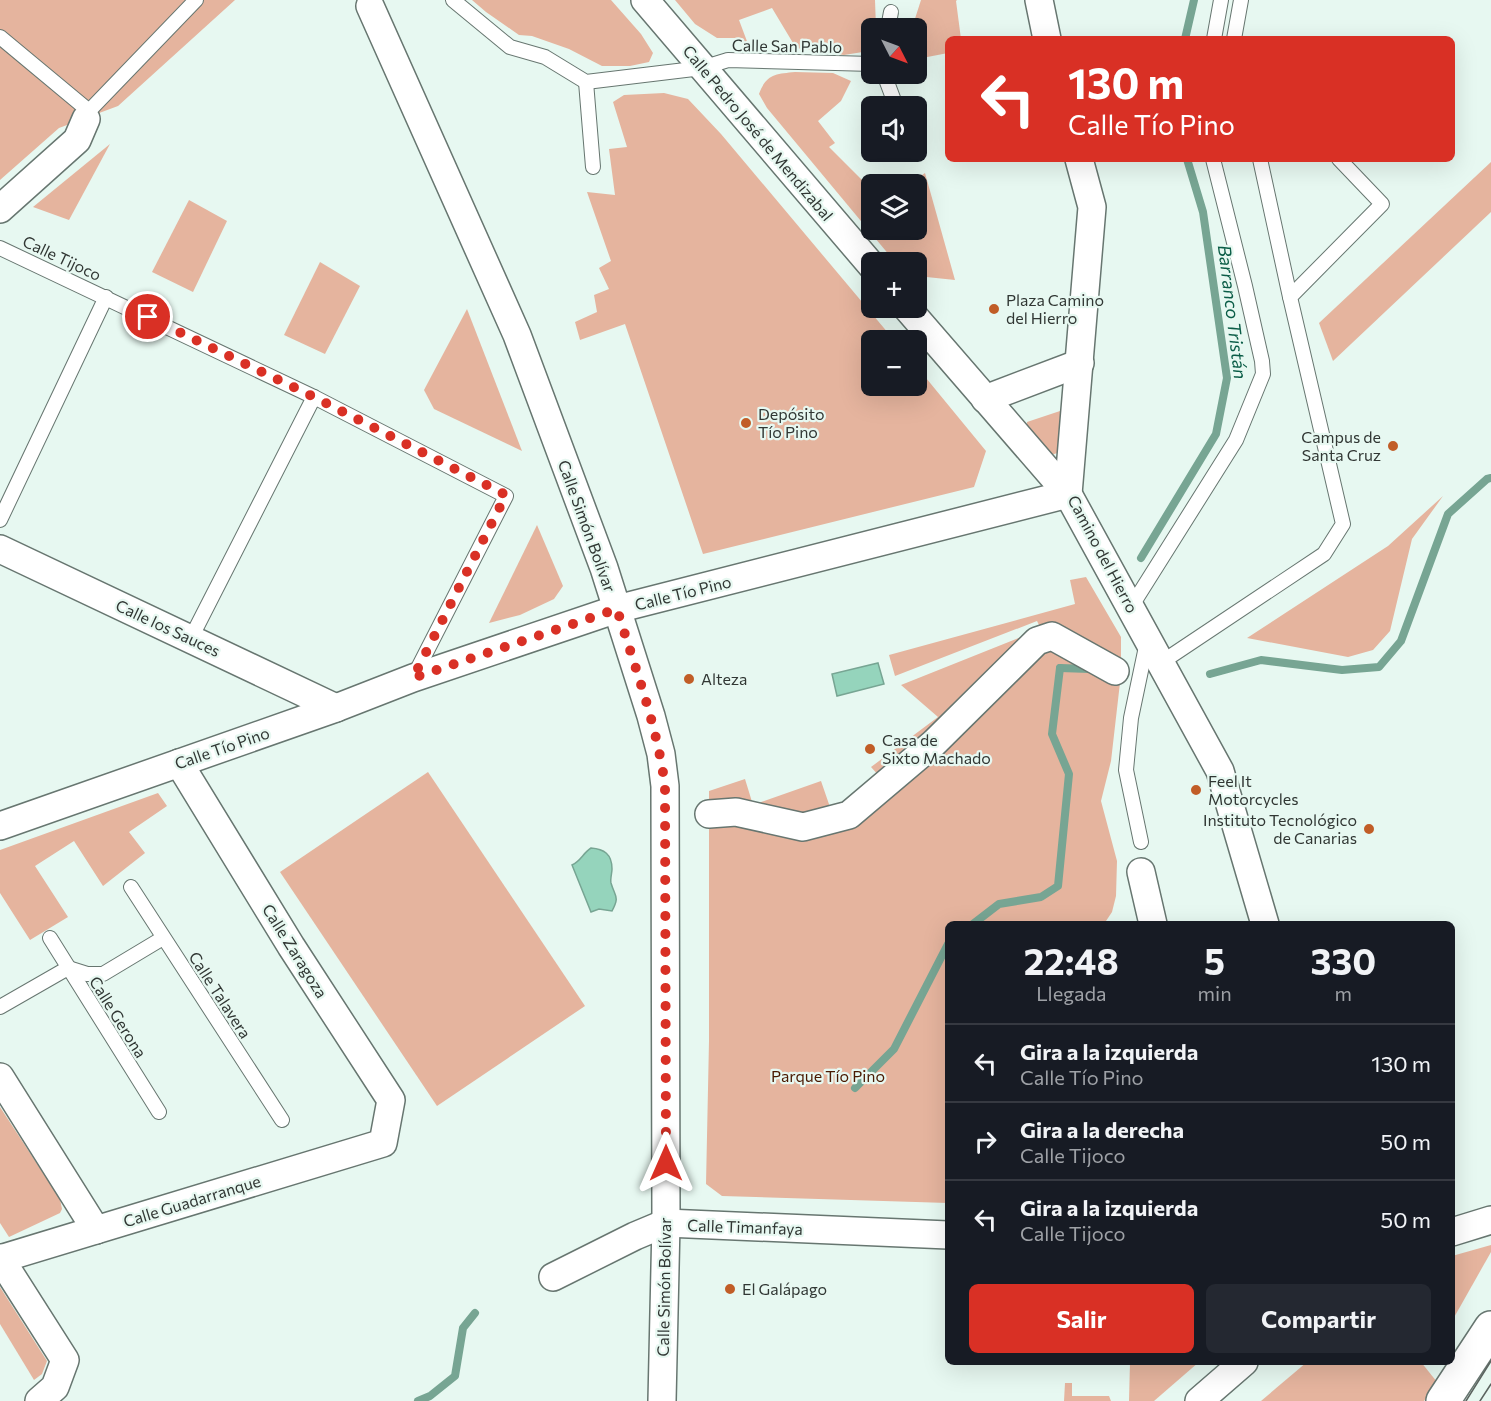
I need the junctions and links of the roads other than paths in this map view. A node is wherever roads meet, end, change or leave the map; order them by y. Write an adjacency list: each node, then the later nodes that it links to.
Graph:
1 (196, 0): 17 (lane)
2 (453, 0): 16 (lane)
3 (645, 0): 15 (street, Calle Pedro José de Mendizabal)
4 (1039, 0): 10 (street)
5 (1221, 0): 11 (lane)
6 (1241, 0): 12 (lane)
7 (370, 6): 36 (street, Calle Simón Bolívar)
8 (891, 12): 9 (lane)
9 (890, 18)
10 (1046, 36)
11 (1215, 36)
12 (1235, 36)
13 (0, 37): 17 (lane)
14 (861, 64): 15 (lane, Calle San Pablo)
15 (702, 68): 16 (lane, Calle San Pablo); 25 (street, Calle Pedro José de Mendizabal)
16 (586, 82): 22 (lane)
17 (87, 115): 23 (street)
18 (1080, 162): 29 (street, Camino del Hierro)
19 (1214, 162): 35 (lane)
20 (1261, 162): 27 (lane)
21 (1342, 162): 27 (lane)
22 (593, 167)
23 (0, 209)
24 (0, 248): 26 (lane, Calle Tijoco)
25 (861, 253)
26 (106, 297): 30 (lane, Calle Tijoco); 33 (lane)
27 (1290, 297): 39 (lane)
28 (916, 318): 31 (street)
29 (1080, 363): 31 (street); 32 (street, Camino del Hierro)
30 (314, 397): 38 (lane); 41 (lane, Calle Tijoco)
31 (985, 399): 32 (street)
32 (1068, 494): 35 (street, Camino del Hierro); 36 (street, Calle Tío Pino)
33 (0, 520)
34 (0, 549): 38 (street, Calle los Sauces)
35 (1131, 607): 37 (street, Camino del Hierro)
36 (617, 609): 41 (street, Calle Tío Pino); 60 (street, Calle Simón Bolívar)
37 (1148, 637): 39 (street, Camino del Hierro); 46 (lane)
38 (191, 638): 42 (street, Calle los Sauces)
39 (1162, 662): 50 (street, Camino del Hierro)
40 (1115, 671): 44 (street)
41 (413, 678): 42 (street, Calle Tío Pino)
42 (336, 708): 43 (street, Calle Tío Pino)
43 (179, 763): 45 (street, Calle Tío Pino); 58 (street, Calle Zaragoza)
44 (709, 814)
45 (0, 826)
46 (1141, 842)
47 (1141, 872): 49 (street)
48 (131, 887): 52 (lane, Calle Talavera)
49 (1152, 921)
50 (1264, 921)
51 (50, 938): 53 (lane, Calle Gerona)
52 (163, 938): 53 (lane); 57 (lane, Calle Talavera)
53 (68, 968): 54 (lane); 56 (lane, Calle Gerona)
54 (0, 1007)
55 (0, 1077): 61 (street)
56 (159, 1112)
57 (282, 1120)
58 (383, 1143): 61 (street, Calle Guadarranque)
59 (1491, 1220): 62 (street)
60 (666, 1223): 63 (street, Calle Timanfaya); 65 (street, Calle Timanfaya); 70 (street, Calle Simón Bolívar)
61 (96, 1230): 64 (street, Calle Guadarranque)
62 (1455, 1231)
63 (945, 1235)
64 (0, 1258): 69 (street)
65 (553, 1277)
66 (1491, 1328): 68 (main road)
67 (1241, 1365): 71 (street)
68 (1448, 1380)
69 (39, 1401)
70 (662, 1401)
71 (1199, 1401)

